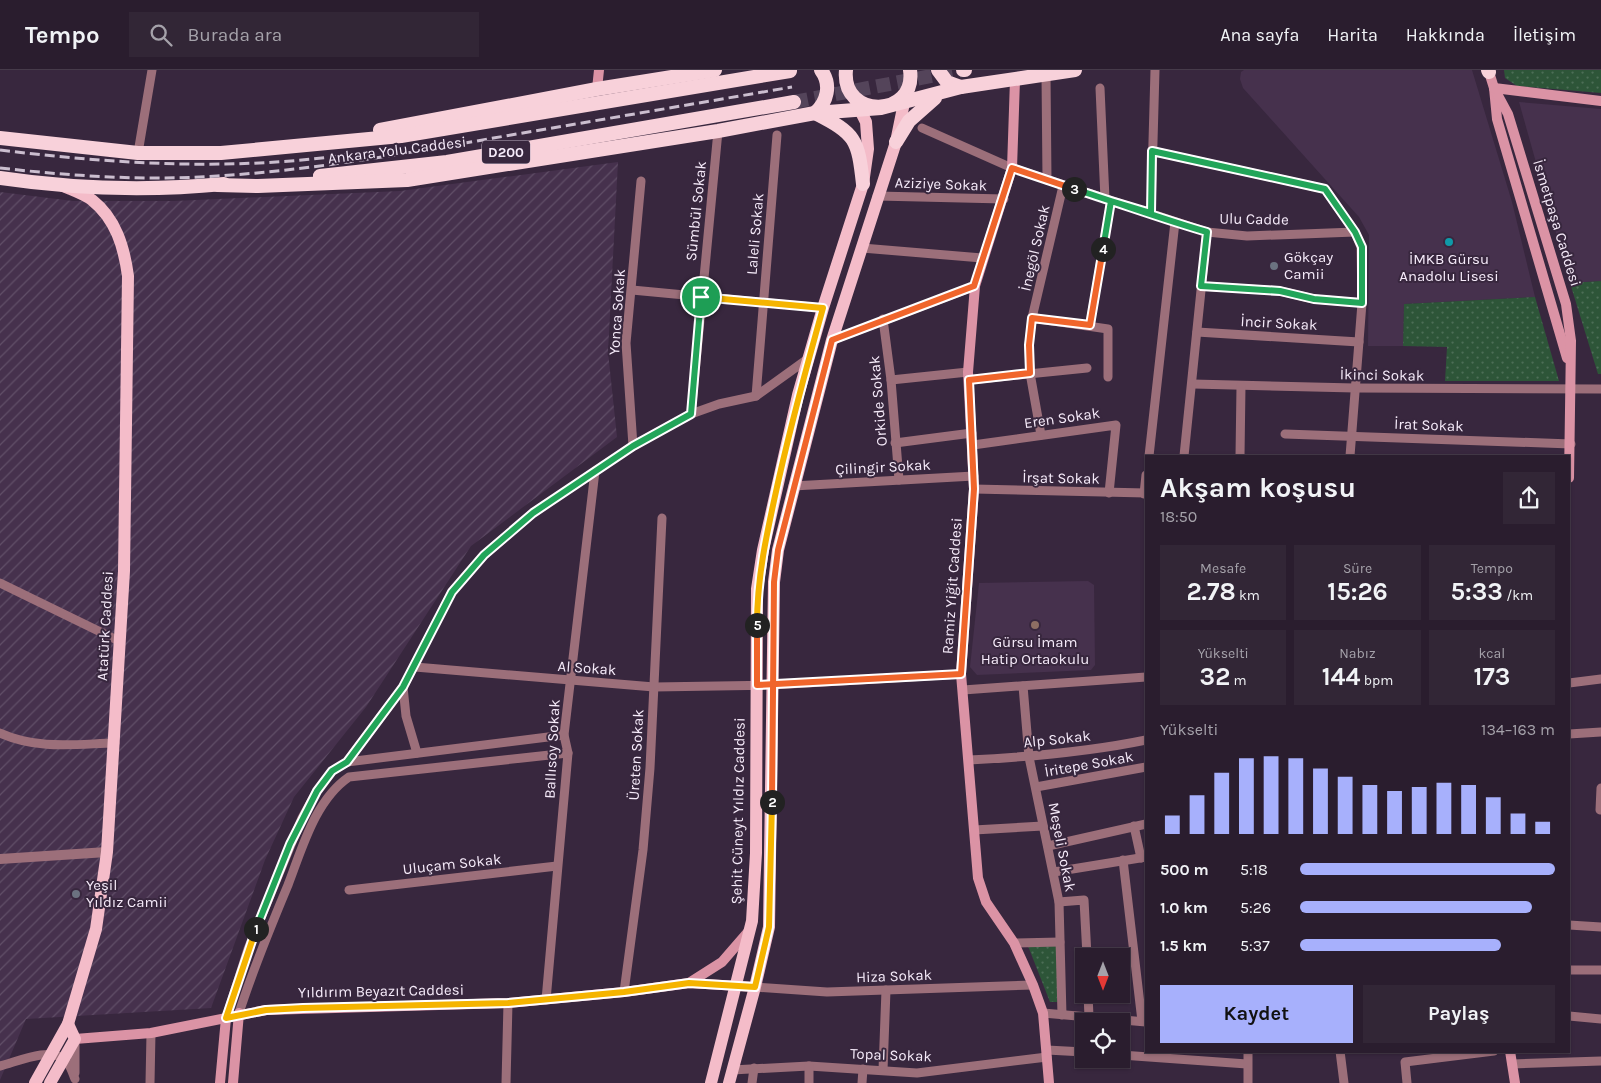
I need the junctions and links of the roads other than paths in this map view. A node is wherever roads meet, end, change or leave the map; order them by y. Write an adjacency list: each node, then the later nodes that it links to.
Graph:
1 (152, 70): 33 (street)
2 (599, 70): 17 (main road)
3 (821, 70): 25 (highway)
4 (846, 70): 19 (highway)
5 (910, 70): 20 (highway)
6 (938, 70): 14 (highway)
7 (1075, 70): 12 (highway)
8 (1155, 70): 32 (street)
9 (707, 71): 17 (highway)
10 (790, 71): 31 (highway, Ankara Yolu Caddesi / D200)
11 (1489, 71): 16 (main road, İsmetpaşa Caddesi)
12 (1046, 75): 13 (highway); 36 (street)
13 (1015, 80): 14 (highway); 34 (main road, Ramiz Yiğit Caddesi)
14 (961, 87): 18 (highway)
15 (1100, 88): 44 (street)
16 (1494, 88): 21 (main road); 45 (main road, İsmetpaşa Caddesi); 46 (main road, İsmetpaşa Caddesi)
17 (597, 89): 31 (highway)
18 (940, 93): 20 (highway); 30 (highway)
19 (852, 95): 23 (highway); 24 (main road, Şehit Cüneyt Yıldız Caddesi)
20 (905, 98): 23 (highway); 30 (main road)
21 (1601, 101)
22 (794, 102): 39 (highway, Ankara Yolu Caddesi / D200)
23 (881, 108): 24 (highway)
24 (860, 110): 25 (highway); 38 (main road, Şehit Cüneyt Yıldız Caddesi)
25 (815, 113): 27 (highway); 38 (highway)
26 (922, 128): 34 (street, Ulu Cadde)
27 (718, 131): 39 (highway); 56 (street, Sümbül Sokak)
28 (777, 134): 57 (street, Laleli Sokak)
29 (0, 138): 33 (highway, Ankara Yolu Caddesi / D200)
30 (896, 142): 42 (main road)
31 (296, 145): 33 (highway, Ankara Yolu Caddesi / D200)
32 (1152, 151): 47 (street); 50 (street)
33 (138, 153)
34 (1012, 168): 36 (street, Ulu Cadde); 43 (main road, Ramiz Yiğit Caddesi)
35 (0, 178): 40 (highway, Ankara Yolu Caddesi / D200)
36 (1047, 180): 41 (street, Ulu Cadde)
37 (641, 181): 55 (street, Yonca Sokak)
38 (863, 184): 59 (main road, Şehit Cüneyt Yıldız Caddesi)
39 (217, 185): 40 (highway, Ankara Yolu Caddesi / D200)
40 (63, 186): 102 (main road, Atatürk Caddesi)
41 (1063, 186): 44 (street, Ulu Cadde); 60 (street, İnegöl Sokak)
42 (877, 196): 43 (street, Aziziye Sokak); 51 (main road)
43 (1004, 199): 52 (main road, Ramiz Yiğit Caddesi)
44 (1108, 200): 47 (street, Ulu Cadde); 62 (street)
45 (1537, 207): 46 (main road); 68 (main road, İsmetpaşa Caddesi)
46 (1525, 210): 68 (main road, İsmetpaşa Caddesi)
47 (1151, 213): 48 (street, Ulu Cadde)
48 (1175, 222): 49 (street, Ulu Cadde); 88 (street)
49 (1207, 232): 50 (street, Ulu Cadde); 54 (street)
50 (1355, 232): 58 (street)
51 (862, 248): 52 (street); 64 (main road)
52 (982, 258): 53 (main road, Ramiz Yiğit Caddesi)
53 (974, 286): 61 (street); 70 (main road, Ramiz Yiğit Caddesi)
54 (1201, 286): 58 (street); 63 (street)
55 (632, 290): 56 (street); 87 (street, Yonca Sokak)
56 (701, 297): 57 (street); 79 (street, Sümbül Sokak)
57 (763, 303): 59 (street); 78 (street, Laleli Sokak)
58 (1362, 303): 65 (street)
59 (823, 308): 66 (main road, Şehit Cüneyt Yıldız Caddesi)
60 (1032, 318): 62 (street); 69 (street, İnegöl Sokak)
61 (883, 319): 64 (street); 72 (street, Orkide Sokak)
62 (1090, 325): 71 (street)
63 (1197, 332): 65 (street, İncir Sokak); 73 (street)
64 (832, 340): 96 (main road)
65 (1359, 342): 75 (street)
66 (809, 358): 78 (street); 109 (main road, Şehit Cüneyt Yıldız Caddesi)
67 (1087, 368): 69 (street)
68 (1571, 371): 77 (main road, İsmetpaşa Caddesi)
69 (1030, 373): 70 (street); 82 (street, İnegöl Sokak)
70 (969, 376): 72 (street); 80 (main road, Ramiz Yiğit Caddesi)
71 (1108, 377)
72 (891, 380): 84 (street, Orkide Sokak)
73 (1193, 384): 74 (street, İkinci Sokak); 89 (street)
74 (1241, 386): 75 (street, İkinci Sokak); 90 (street)
75 (1355, 388): 77 (street, İkinci Sokak); 83 (street)
76 (1601, 389): 77 (street, İkinci Sokak)
77 (1572, 390): 85 (main road, İsmetpaşa Caddesi)
78 (756, 396): 79 (street)
79 (691, 414): 87 (street)
80 (972, 433): 84 (street); 86 (main road, Ramiz Yiğit Caddesi)
81 (1285, 434): 83 (street, İrat Sokak)
82 (1041, 435): 86 (street, Eren Sokak); 98 (street, Eren Sokak)
83 (1351, 436): 85 (street, İrat Sokak); 91 (street)
84 (896, 443): 95 (street, Orkide Sokak)
85 (1571, 444): 92 (main road, İsmetpaşa Caddesi)
86 (973, 445): 94 (main road, Ramiz Yiğit Caddesi)
87 (633, 446): 93 (street)
88 (1149, 455)
89 (1184, 455)
90 (1240, 455)
91 (1350, 455)
92 (1570, 461)
93 (595, 471): 103 (street); 107 (street, Ballısoy Sokak)
94 (974, 476): 95 (street, Çilingir Sokak); 97 (main road, Ramiz Yiğit Caddesi)
95 (898, 480): 96 (street, Çilingir Sokak)
96 (793, 486): 110 (main road)
97 (974, 489): 98 (street, İrşat Sokak); 104 (main road, Ramiz Yiğit Caddesi)
98 (1109, 493): 99 (street, İrşat Sokak)
99 (1145, 493)
100 (662, 518): 111 (street, Üreten Sokak)
101 (0, 583): 102 (street)
102 (119, 641): 120 (main road, Atatürk Caddesi)
103 (415, 666): 107 (street, Al Sokak); 113 (street)
104 (961, 674): 110 (street, Al Sokak); 114 (main road, Ramiz Yiğit Caddesi)
105 (1145, 677): 112 (street)
106 (1601, 679): 108 (street)
107 (570, 681): 111 (street, Al Sokak); 118 (street, Ballısoy Sokak)
108 (1570, 683)
109 (757, 685): 110 (street, Al Sokak); 111 (street, Al Sokak); 146 (main road, Şehit Cüneyt Yıldız Caddesi)
110 (772, 685): 155 (main road)
111 (654, 686): 157 (street, Üreten Sokak)
112 (1023, 686): 114 (street); 123 (street, Meşeli Sokak)
113 (403, 687): 121 (street); 125 (street)
114 (963, 690): 124 (main road, Ramiz Yiğit Caddesi)
115 (1601, 732): 117 (street)
116 (0, 733): 120 (street)
117 (1570, 734)
118 (564, 735): 121 (street); 122 (street, Ballısoy Sokak)
119 (1145, 740): 123 (street, Alp Sokak)
120 (115, 743): 136 (main road, Atatürk Caddesi)
121 (418, 753): 125 (street)
122 (568, 753): 127 (street); 140 (street, Ballısoy Sokak)
123 (1029, 757): 124 (street, Alp Sokak); 128 (street, Meşeli Sokak)
124 (969, 760): 134 (main road, Ramiz Yiğit Caddesi)
125 (347, 762): 127 (street); 165 (street)
126 (1145, 767): 128 (street, İritepe Sokak)
127 (349, 777): 161 (street)
128 (1036, 788): 132 (street, Meşeli Sokak)
129 (1601, 788): 130 (street)
130 (1600, 810)
131 (1145, 824): 133 (street)
132 (1044, 826): 134 (street); 135 (street, Meşeli Sokak)
133 (1134, 826): 135 (street); 137 (street)
134 (974, 830): 148 (main road, Ramiz Yiğit Caddesi)
135 (1048, 846): 141 (street, Meşeli Sokak)
136 (107, 852): 138 (street); 169 (main road, Atatürk Caddesi)
137 (1144, 858): 139 (street)
138 (0, 859)
139 (1123, 860): 141 (street); 168 (street)
140 (558, 866): 142 (street, Uluçam Sokak); 158 (street, Ballısoy Sokak)
141 (1054, 872): 143 (street, Meşeli Sokak)
142 (349, 890)
143 (1059, 902): 147 (street, Meşeli Sokak); 149 (street)
144 (1570, 925): 145 (street)
145 (1601, 927)
146 (748, 932): 152 (main road, Yıldırım Beyazıt Caddesi); 153 (main road, Şehit Cüneyt Yıldız Caddesi)
147 (1060, 942): 148 (street); 162 (street, Meşeli Sokak)
148 (1014, 943): 154 (main road, Ramiz Yiğit Caddesi)
149 (1087, 948)
150 (1570, 970): 151 (street)
151 (1601, 970)
152 (689, 983): 153 (main road, Yıldırım Beyazıt Caddesi); 157 (main road, Yıldırım Beyazıt Caddesi)
153 (735, 985): 155 (main road, Yıldırım Beyazıt Caddesi); 198 (main road, Şehit Cüneyt Yıldız Caddesi)
154 (1033, 985): 156 (street, Hiza Sokak); 160 (main road, Ramiz Yiğit Caddesi)
155 (755, 987): 156 (street, Hiza Sokak); 188 (main road)
156 (886, 990): 189 (street)
157 (624, 992): 158 (main road, Yıldırım Beyazıt Caddesi)
158 (546, 1000): 159 (main road, Yıldırım Beyazıt Caddesi)
159 (508, 1003): 161 (main road, Yıldırım Beyazıt Caddesi); 197 (street)
160 (1043, 1013): 162 (street); 174 (main road, Ramiz Yiğit Caddesi)
161 (239, 1014): 165 (main road, Yıldırım Beyazıt Caddesi); 196 (main road)
162 (1062, 1014): 163 (street)
163 (1075, 1015)
164 (1570, 1016): 166 (street)
165 (226, 1018): 170 (main road, Yıldırım Beyazıt Caddesi); 195 (main road)
166 (1601, 1020)
167 (1130, 1021): 168 (street)
168 (1144, 1022)
169 (68, 1024): 171 (main road); 173 (main road, Atatürk Caddesi)
170 (151, 1033): 171 (main road, Yıldırım Beyazıt Caddesi); 194 (street)
171 (75, 1039): 180 (main road); 191 (street)
172 (1075, 1052): 174 (street, Topal Sokak)
173 (51, 1053): 180 (street); 184 (street); 192 (main road, Atatürk Caddesi)
174 (1047, 1053): 190 (street, Topal Sokak); 204 (main road, Ramiz Yiğit Caddesi)
175 (1248, 1053): 182 (street)
176 (1340, 1053): 206 (street)
177 (1478, 1053): 207 (street)
178 (1510, 1053): 183 (main road)
179 (1130, 1056): 182 (street)
180 (64, 1058): 191 (street); 193 (main road)
181 (1601, 1061): 183 (street)
182 (1248, 1064): 205 (street)
183 (1512, 1064): 208 (main road)
184 (0, 1066)
185 (809, 1066): 186 (street, Topal Sokak); 187 (street, Topal Sokak); 201 (street)
186 (754, 1068): 188 (street, Topal Sokak); 200 (street)
187 (863, 1069): 189 (street, Topal Sokak); 202 (street)
188 (732, 1070): 199 (main road)
189 (883, 1070): 190 (street, Topal Sokak)
190 (917, 1073): 203 (street)
191 (75, 1081)
192 (35, 1083)
193 (50, 1083)
194 (150, 1083)
195 (220, 1083)
196 (233, 1083)
197 (506, 1083)
198 (710, 1083)
199 (729, 1083)
200 (752, 1083)
201 (809, 1083)
202 (862, 1083)
203 (917, 1083)
204 (1049, 1083)
205 (1248, 1083)
206 (1344, 1083)
207 (1407, 1083)
208 (1515, 1083)

